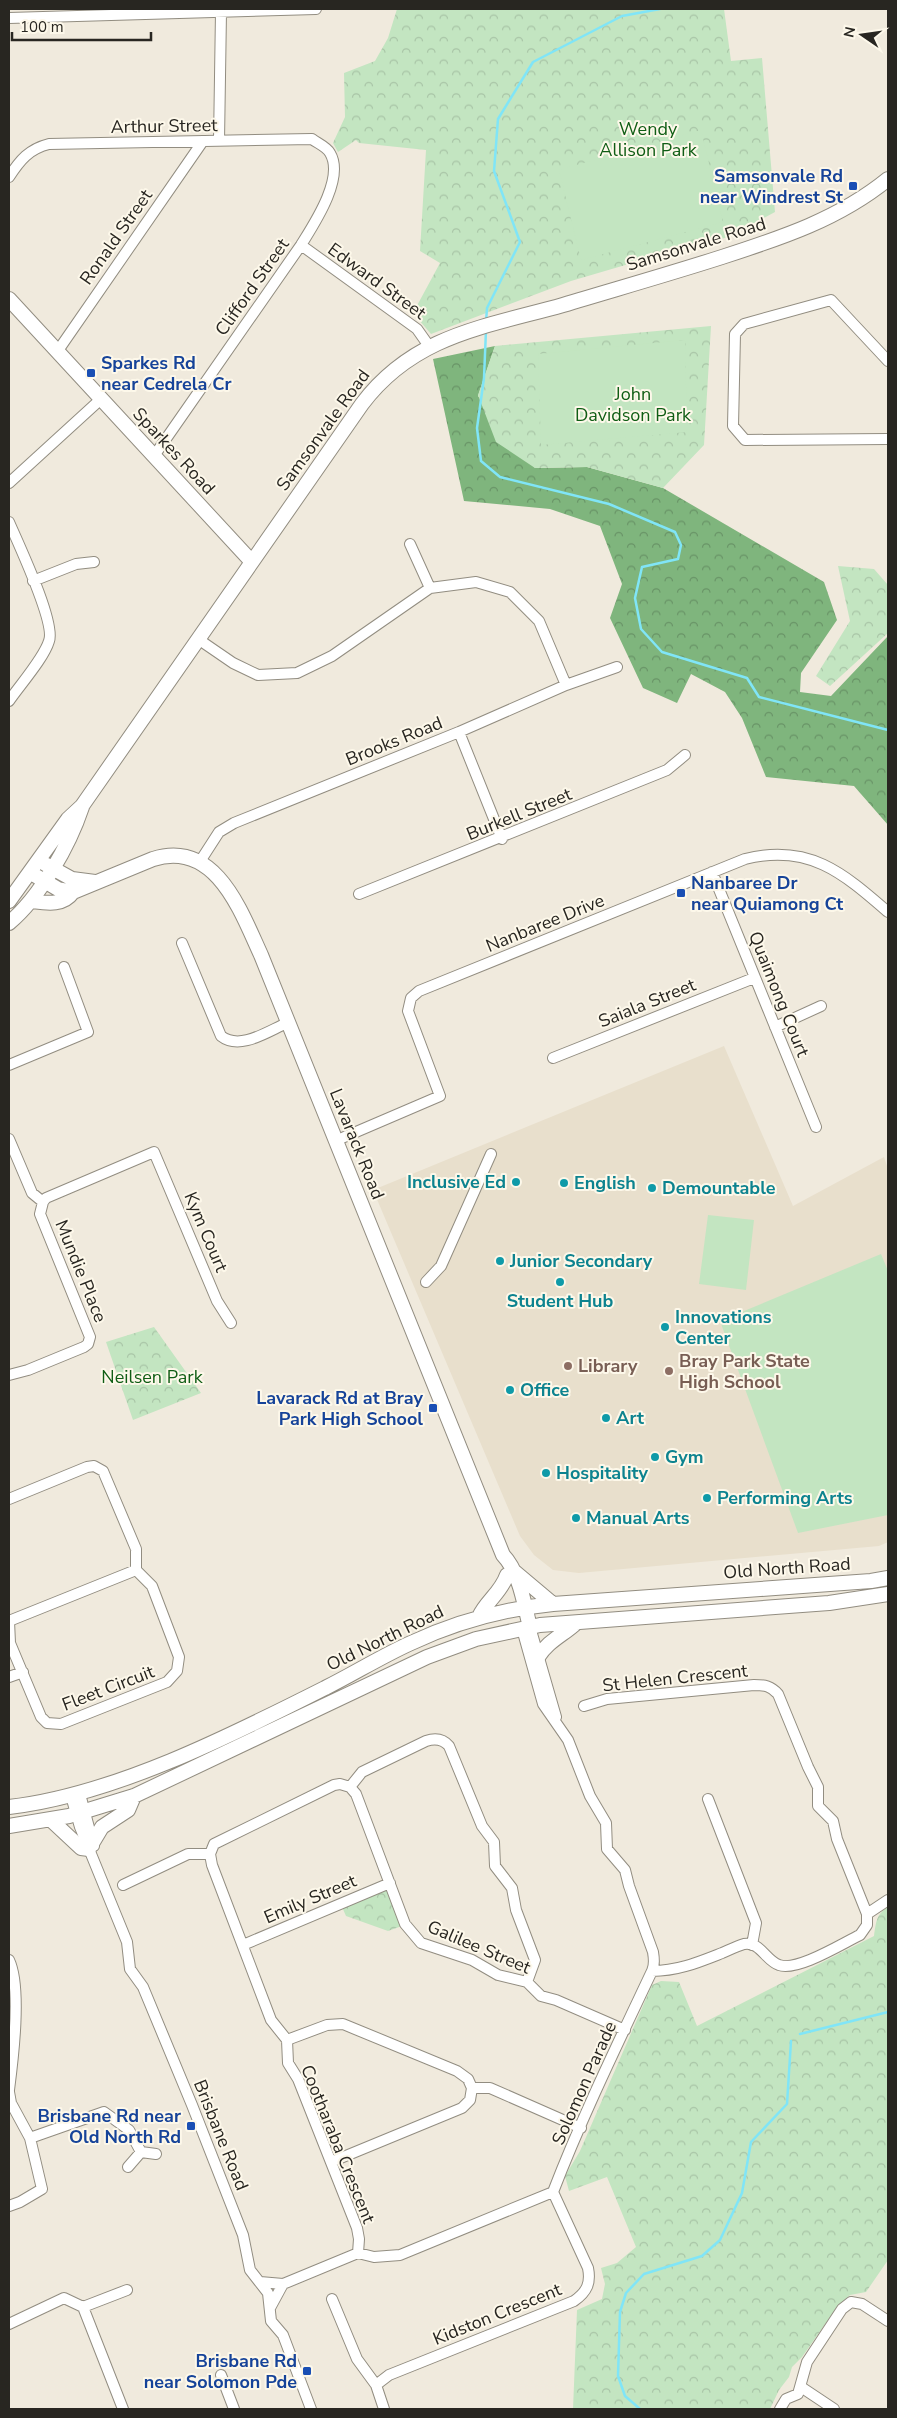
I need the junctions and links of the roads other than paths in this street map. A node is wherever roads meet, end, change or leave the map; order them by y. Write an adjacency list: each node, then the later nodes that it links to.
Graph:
1 (316, 9): 2 (street)
2 (221, 12): 3 (street); 5 (street)
3 (9, 18)
4 (202, 141): 5 (street, Arthur Street); 7 (street, Arthur Street); 12 (street, Ronald Street)
5 (219, 141): 6 (street, Arthur Street)
6 (330, 152): 9 (street, Clifford Street)
7 (9, 177)
8 (888, 179): 11 (main road, Samsonvale Road)
9 (301, 246): 11 (street, Edward Street); 16 (street, Clifford Street)
10 (9, 299): 12 (main road, Sparkes Road)
11 (429, 346): 21 (main road, Samsonvale Road)
12 (57, 352): 14 (main road, Sparkes Road)
13 (888, 361): 15 (street)
14 (101, 399): 16 (main road, Sparkes Road); 17 (street)
15 (888, 439)
16 (154, 456): 21 (main road, Sparkes Road)
17 (9, 483)
18 (9, 522): 22 (street)
19 (410, 544): 23 (street)
20 (94, 562): 22 (street)
21 (252, 562): 24 (main road, Samsonvale Road)
22 (33, 581): 27 (street)
23 (430, 588): 24 (street); 26 (street)
24 (198, 638): 30 (main road, Samsonvale Road)
25 (617, 667): 26 (street, Brooks Road)
26 (566, 685): 28 (street, Brooks Road)
27 (9, 701)
28 (459, 732): 31 (street); 33 (street, Brooks Road)
29 (685, 755): 31 (street, Burkell Street)
30 (82, 806): 32 (main road, Samsonvale Road); 34 (main road, Samsonvale Road)
31 (502, 839): 40 (street, Burkell Street)
32 (40, 860): 34 (main road); 36 (main road, Samsonvale Road)
33 (199, 863): 38 (main road, Lavarack Road); 49 (main road, Lavarack Road)
34 (52, 868): 37 (main road, Samsonvale Road); 38 (main road)
35 (712, 872): 43 (street, Nanbaree Drive); 47 (street, Quaimong Court); 55 (street, Nanbaree Drive)
36 (31, 873): 37 (main road); 41 (main road, Samsonvale Road)
37 (44, 882): 39 (main road); 42 (main road, Samsonvale Road)
38 (95, 882): 39 (main road, Lavarack Road)
39 (73, 892): 42 (main road, Lavarack Road)
40 (360, 894)
41 (9, 901)
42 (31, 901): 44 (main road, Samsonvale Road)
43 (888, 912)
44 (9, 924)
45 (182, 943): 49 (street)
46 (64, 967): 52 (street)
47 (754, 978): 50 (street, Quaimong Court); 51 (street, Saiala Street)
48 (821, 1006): 50 (street)
49 (287, 1023): 55 (main road, Lavarack Road)
50 (775, 1027): 53 (street, Quaimong Court)
51 (553, 1058)
52 (9, 1065)
53 (816, 1127)
54 (9, 1139): 57 (street, Mundie Place)
55 (336, 1141): 63 (main road, Lavarack Road)
56 (491, 1154): 58 (street)
57 (43, 1202): 59 (street, Kym Court); 60 (street, Mundie Place)
58 (426, 1282)
59 (231, 1323)
60 (9, 1375)
61 (9, 1498): 62 (street)
62 (136, 1570): 69 (street); 73 (street, Fleet Circuit)
63 (510, 1573): 66 (main road); 67 (main road, Lavarack Road); 68 (main road)
64 (888, 1578): 66 (main road, Old North Road)
65 (888, 1594): 70 (main road, Old North Road)
66 (552, 1604): 67 (main road, Old North Road)
67 (521, 1608): 68 (main road, Old North Road); 71 (main road, Lavarack Road)
68 (479, 1618): 78 (main road, Old North Road)
69 (9, 1621): 73 (street, Fleet Circuit)
70 (576, 1623): 71 (main road, Old North Road); 72 (main road)
71 (526, 1628): 72 (street); 76 (street); 79 (main road, Old North Road)
72 (538, 1657): 76 (street)
73 (23, 1672): 74 (street)
74 (9, 1677)
75 (584, 1706): 90 (street, St Helen Crescent)
76 (558, 1723): 93 (street)
77 (350, 1787): 86 (street); 87 (street, Galilee Street); 97 (street)
78 (75, 1795): 81 (main road, Old North Road); 82 (street, Brisbane Road)
79 (134, 1796): 82 (main road, Old North Road); 85 (main road)
80 (708, 1799): 92 (street)
81 (9, 1807)
82 (80, 1813): 83 (main road, Old North Road); 85 (street, Brisbane Road)
83 (51, 1820): 84 (main road, Old North Road); 85 (main road)
84 (9, 1826)
85 (91, 1846): 111 (street, Brisbane Road)
86 (210, 1854): 88 (street); 91 (street)
87 (390, 1883): 91 (street, Emily Street); 97 (street, Galilee Street)
88 (123, 1885)
89 (885, 1901): 90 (street)
90 (865, 1909): 92 (street)
91 (243, 1945): 99 (street)
92 (752, 1945): 95 (street)
93 (655, 1959): 95 (street); 96 (street, Solomon Parade)
94 (9, 1960): 101 (street)
95 (675, 1970): 96 (street)
96 (652, 1971): 98 (street, Solomon Parade)
97 (527, 1982): 98 (street, Galilee Street)
98 (625, 2030): 102 (street, Solomon Parade)
99 (287, 2040): 100 (street); 106 (street, Cootharaba Crescent)
100 (472, 2088): 102 (street); 106 (street)
101 (9, 2091): 103 (street)
102 (581, 2128): 108 (street, Solomon Parade)
103 (30, 2138): 104 (street); 109 (street)
104 (141, 2152): 105 (street); 107 (street)
105 (156, 2154)
106 (331, 2162): 110 (street, Cootharaba Crescent)
107 (128, 2167)
108 (554, 2192): 110 (street); 120 (street, Kidston Crescent)
109 (9, 2206)
110 (358, 2253): 112 (street)
111 (260, 2282): 112 (street); 116 (street, Brisbane Road)
112 (283, 2284): 116 (street)
113 (127, 2290): 115 (street)
114 (332, 2299): 120 (street)
115 (83, 2307): 118 (street); 122 (street)
116 (270, 2308): 124 (street, Brisbane Road)
117 (888, 2321): 121 (street)
118 (9, 2324)
119 (221, 2375): 123 (street)
120 (376, 2385): 125 (street)
121 (801, 2387): 126 (street); 127 (street)
122 (123, 2409)
123 (234, 2409)
124 (311, 2409)
125 (384, 2409)
126 (780, 2409)
127 (834, 2409)

